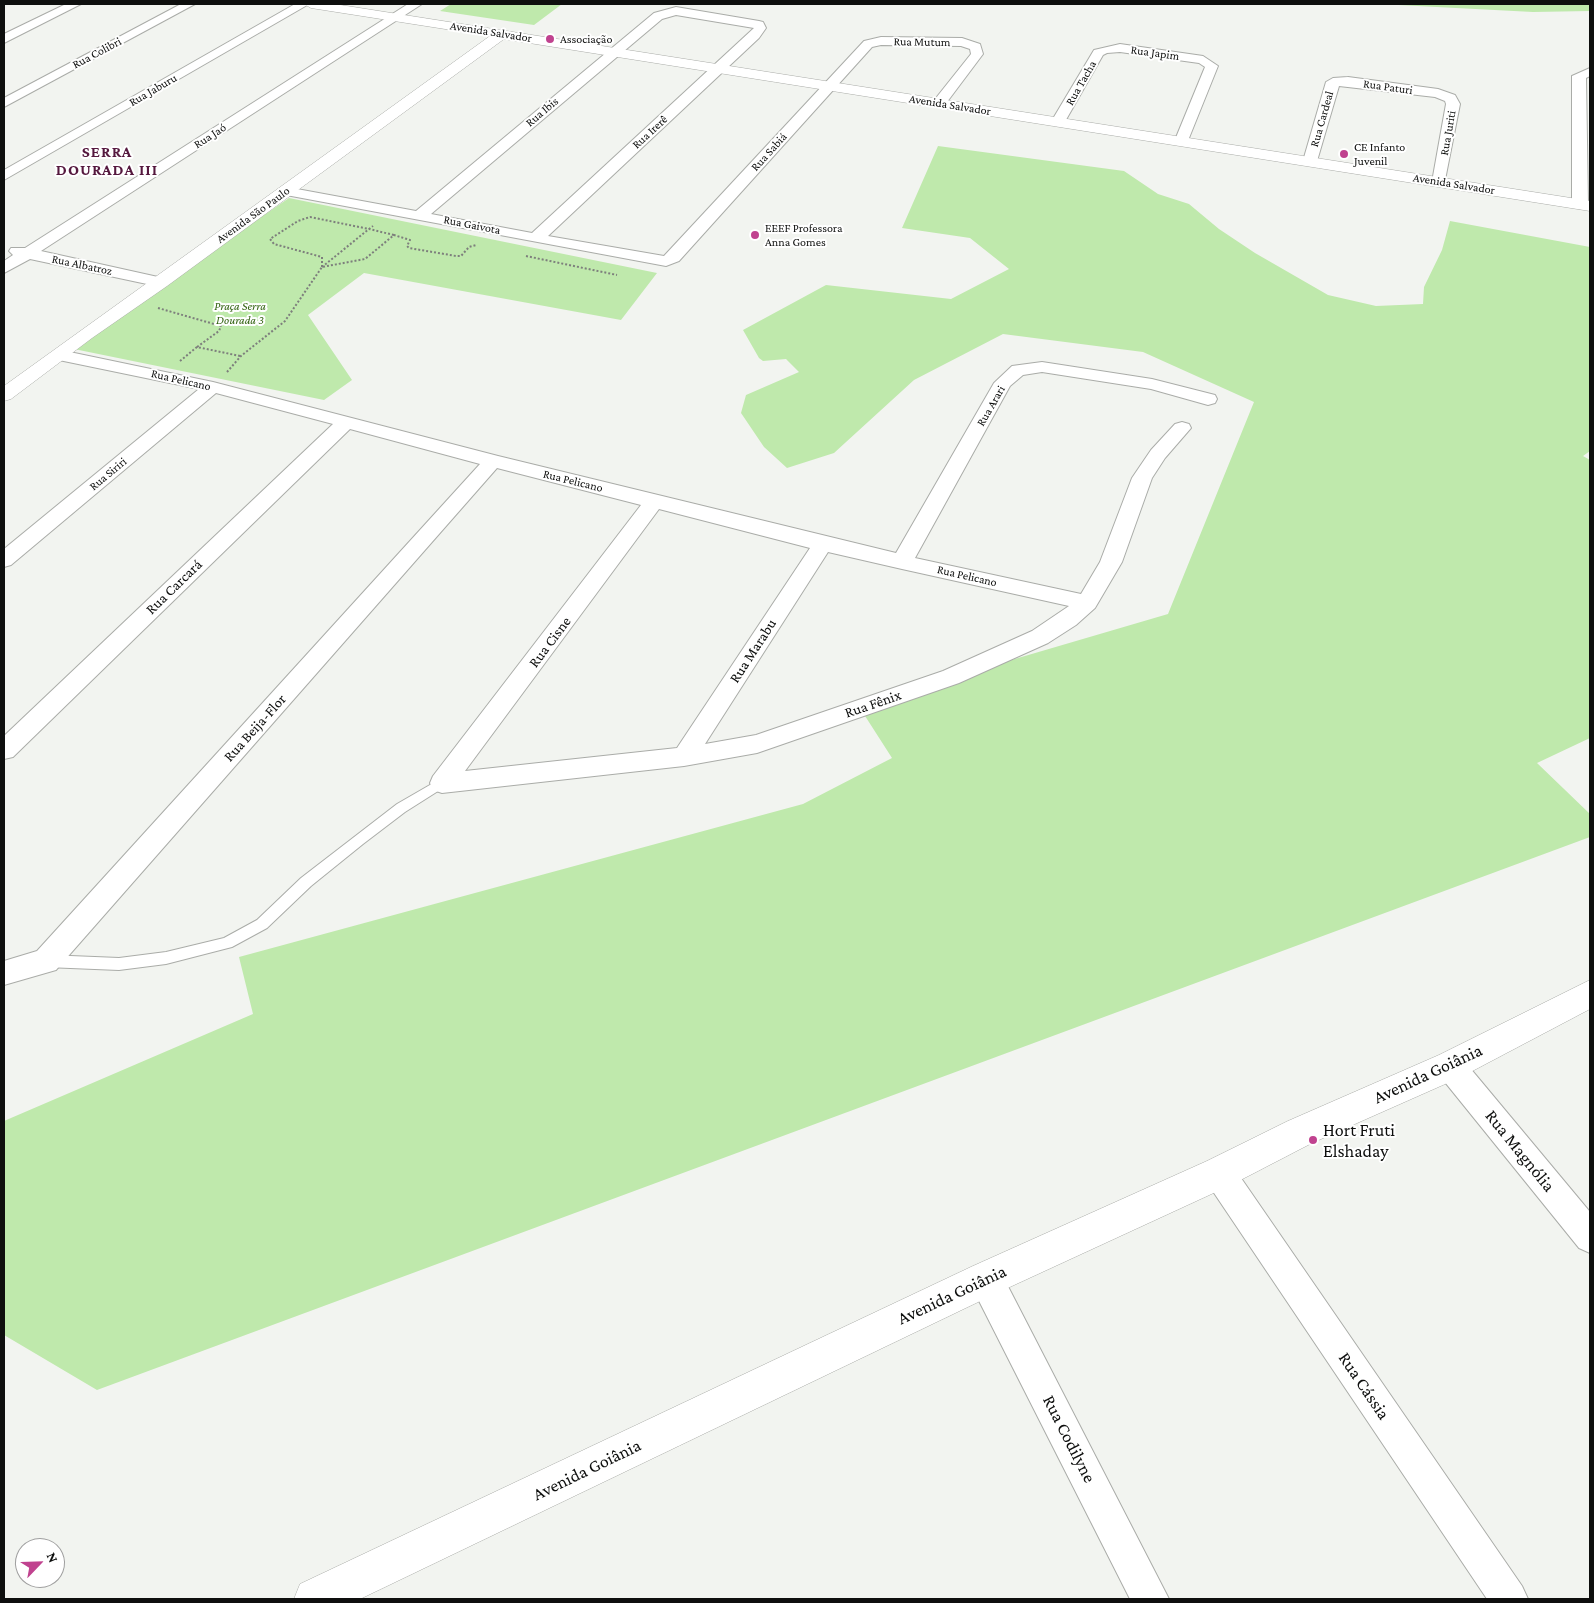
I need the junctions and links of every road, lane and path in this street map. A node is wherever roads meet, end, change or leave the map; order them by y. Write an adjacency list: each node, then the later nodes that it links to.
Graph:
1 (75, 4): 9 (street)
2 (189, 4): 18 (street, Rua Colibri)
3 (303, 4): 23 (street, Rua Jaburu)
4 (311, 4): 7 (street, Avenida Salvador)
5 (416, 4): 7 (street, Rua Jaó)
6 (666, 12): 12 (street, Rua Ibis); 13 (street, Rua Irerê)
7 (395, 17): 8 (street, Avenida Salvador); 34 (street, Rua Jaó)
8 (502, 34): 12 (street, Avenida Salvador); 25 (street, Avenida São Paulo)
9 (4, 39)
10 (881, 41): 16 (street, Rua Sabiá); 19 (street, Rua Mutum)
11 (1107, 49): 20 (street, Rua Tacha); 21 (street, Rua Japim)
12 (613, 51): 13 (street, Avenida Salvador); 28 (street, Rua Ibis)
13 (718, 69): 16 (street, Avenida Salvador); 31 (street, Rua Irerê)
14 (1588, 72): 26 (street)
15 (1338, 81): 17 (street, Rua Paturi); 22 (street, Rua Cardeal)
16 (829, 87): 19 (street, Avenida Salvador); 36 (street, Rua Sabiá)
17 (1438, 93): 24 (street, Rua Juriti)
18 (4, 103)
19 (940, 103): 20 (street, Avenida Salvador)
20 (1058, 122): 21 (street, Avenida Salvador)
21 (1182, 140): 22 (street, Avenida Salvador)
22 (1310, 161): 24 (street, Avenida Salvador)
23 (4, 176)
24 (1438, 182): 26 (street, Avenida Salvador)
25 (286, 191): 27 (street, Rua Gaivota); 40 (street, Avenida São Paulo)
26 (1585, 205)
27 (392, 210): 28 (street, Rua Gaivota); 29 (path)
28 (420, 215): 31 (street, Rua Gaivota)
29 (369, 229): 30 (path); 37 (path); 37 (path)
30 (394, 235): 32 (path); 37 (path)
31 (537, 237): 36 (street, Rua Gaivota)
32 (477, 246)
33 (4, 248): 34 (street, Rua Albatroz)
34 (26, 253): 38 (street, Rua Jaó); 40 (street, Rua Albatroz)
35 (524, 255): 39 (path)
36 (657, 261)
37 (322, 267): 44 (path)
38 (4, 268)
39 (617, 275)
40 (161, 282): 41 (street, Avenida São Paulo)
41 (133, 301): 42 (path); 43 (street, Avenida São Paulo)
42 (197, 347): 44 (path); 45 (path)
43 (60, 355): 45 (street, Rua Pelicano); 47 (street, Avenida São Paulo)
44 (241, 356): 46 (path)
45 (161, 375): 46 (street, Rua Pelicano)
46 (213, 387): 49 (street, Rua Pelicano); 54 (street, Rua Siriri)
47 (4, 395)
48 (1208, 399): 55 (street, Rua Arari)
49 (345, 423): 51 (street, Rua Pelicano); 57 (street, Rua Carcará)
50 (1182, 428): 56 (street, Rua Fênix)
51 (493, 461): 52 (street, Rua Pelicano); 60 (street, Rua Beija-Flor)
52 (655, 500): 53 (street, Rua Pelicano); 59 (street, Rua Cisne)
53 (823, 544): 55 (street, Rua Pelicano); 58 (street, Rua Marabu)
54 (4, 560)
55 (902, 562): 56 (street, Rua Pelicano)
56 (1087, 603): 58 (street, Rua Fênix)
57 (4, 750)
58 (684, 757): 59 (street, Rua Fênix)
59 (442, 783): 60 (lane)
60 (46, 962): 61 (street)
61 (4, 973)
62 (1590, 994): 63 (street, Avenida Goiânia)
63 (1450, 1066): 64 (street, Avenida Goiânia); 65 (street, Rua Magnólia)
64 (1219, 1172): 66 (street, Avenida Goiânia); 69 (street, Rua Cássia)
65 (1590, 1237)
66 (986, 1279): 67 (street, Avenida Goiânia); 68 (street, Rua Codilyne)
67 (316, 1599)
68 (1150, 1599)
69 (1509, 1599)

